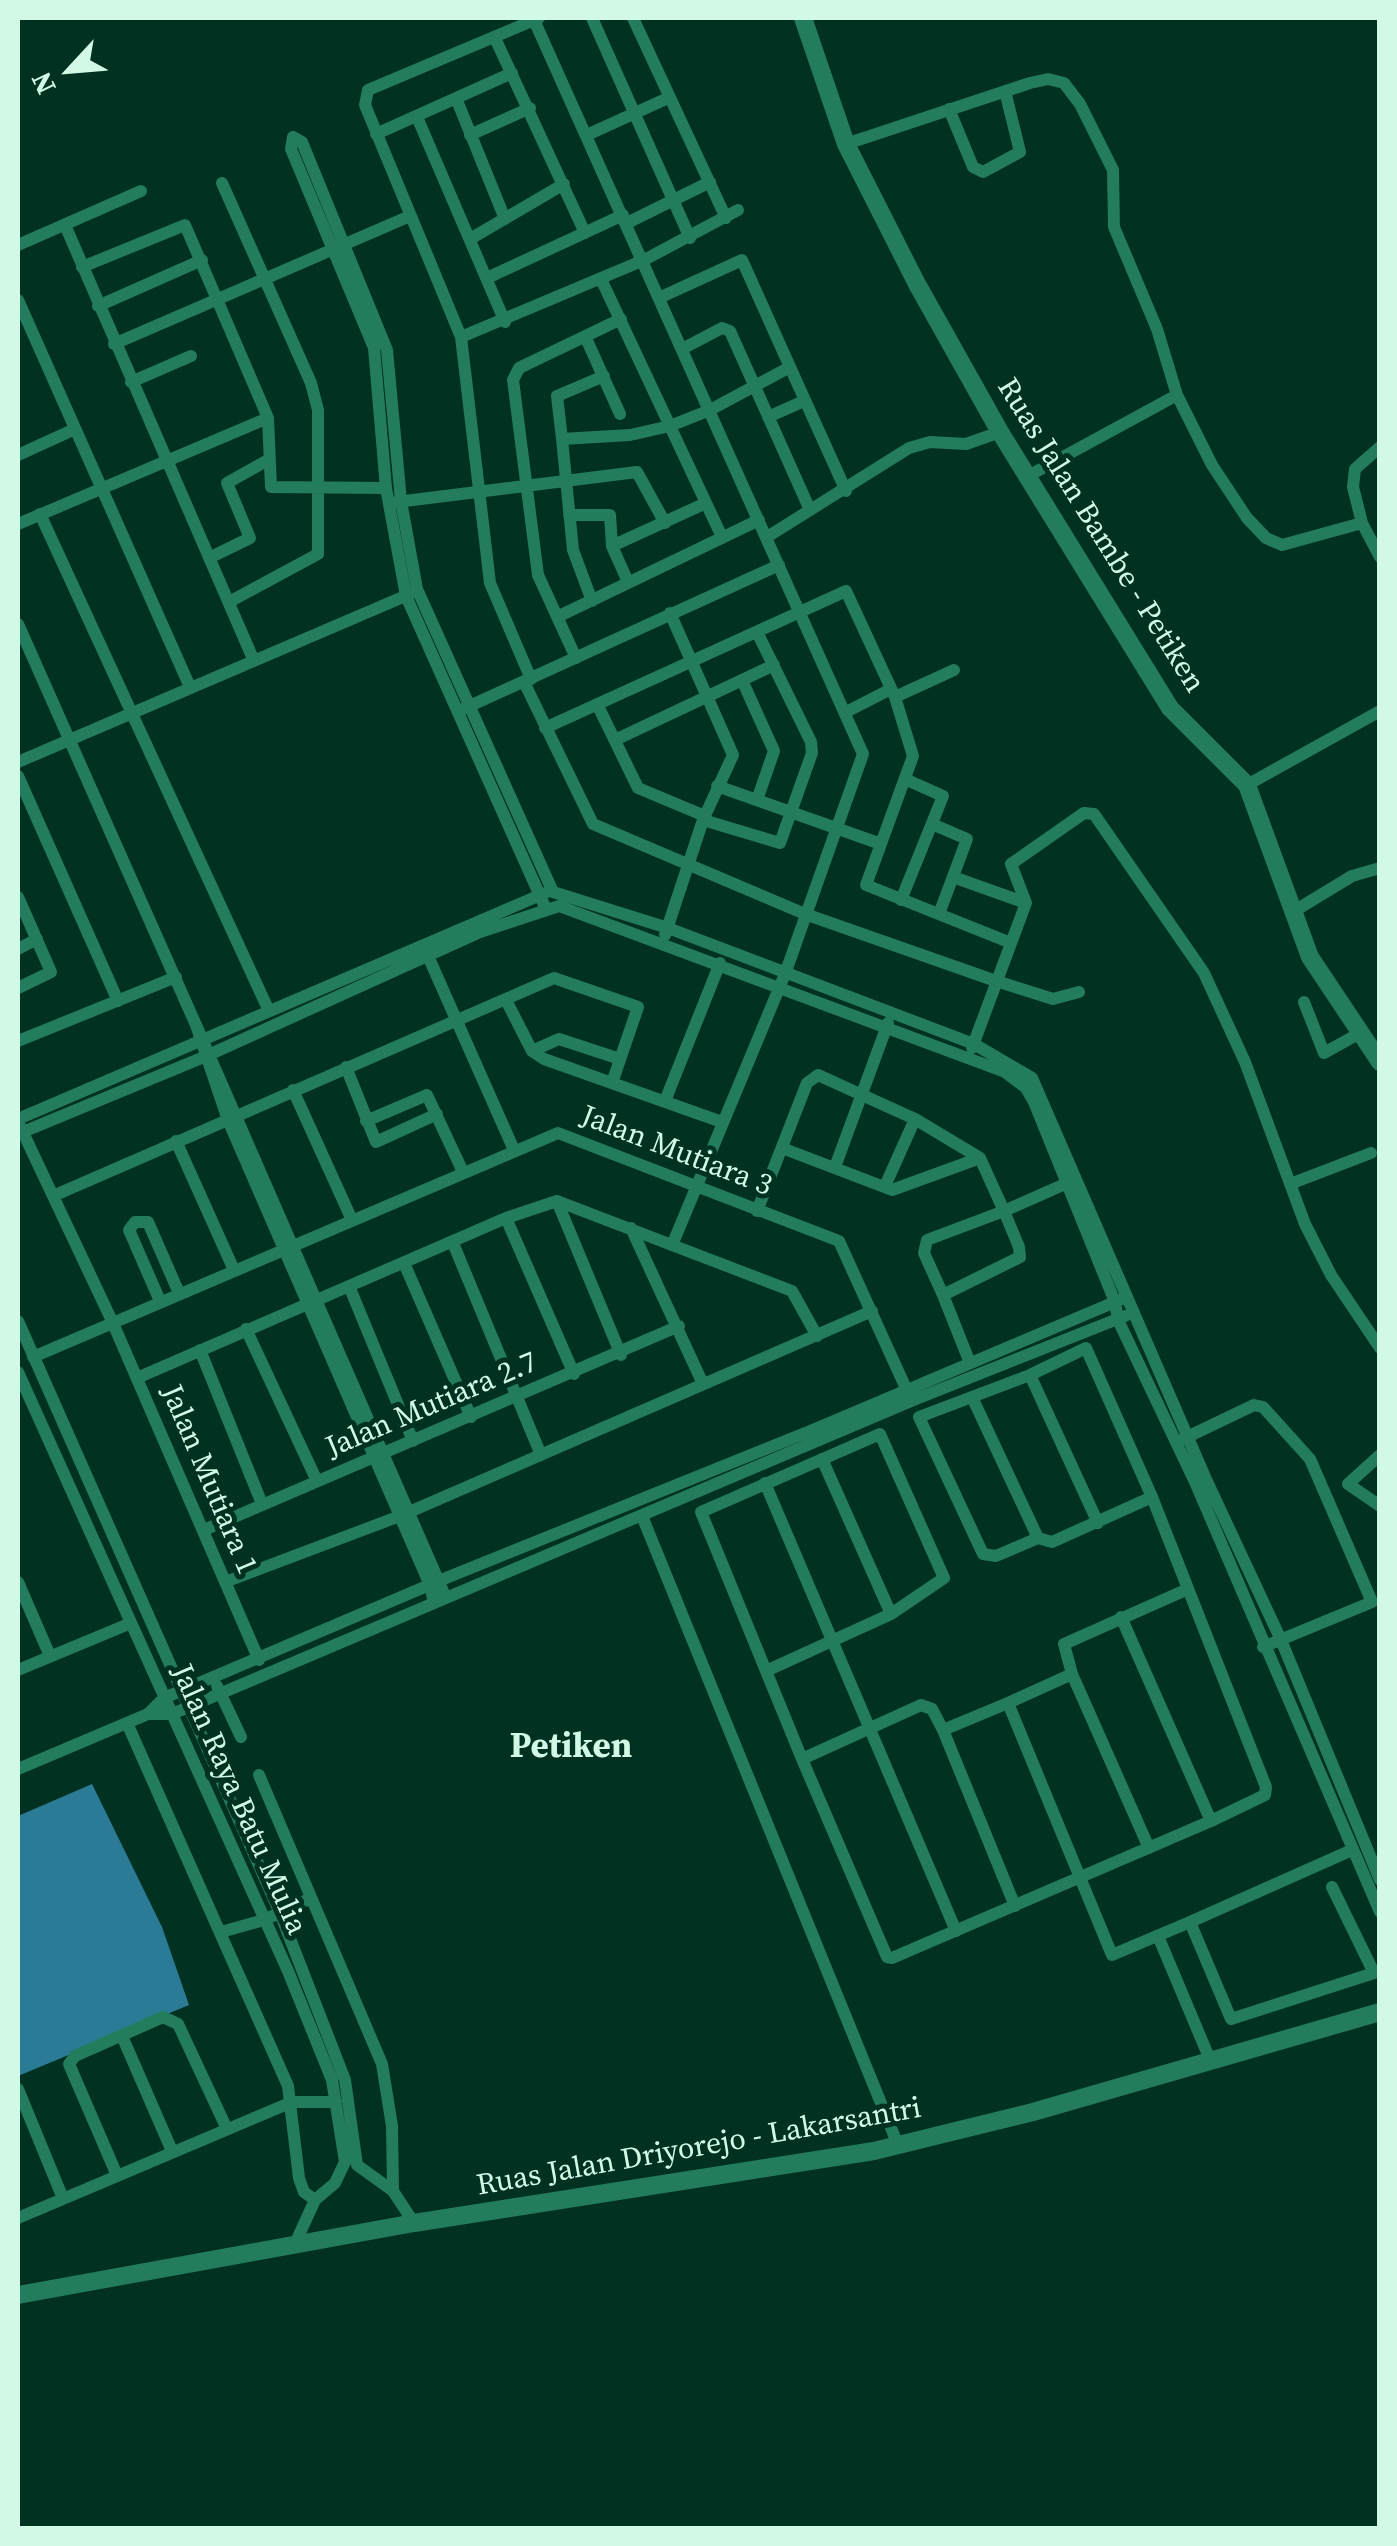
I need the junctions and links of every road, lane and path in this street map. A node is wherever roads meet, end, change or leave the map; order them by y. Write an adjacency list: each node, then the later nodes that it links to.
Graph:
1 (592, 18): 12 (street)
2 (634, 18): 9 (street)
3 (804, 18): 17 (main road, Ruas Jalan Bambe - Petiken)
4 (537, 19): 5 (street); 15 (street)
5 (495, 38): 6 (street); 14 (street)
6 (512, 73): 8 (street); 10 (street)
7 (1005, 91): 11 (street); 11 (street); 53 (street)
8 (456, 98): 13 (street); 16 (street)
9 (668, 98): 12 (street); 18 (street)
10 (530, 108): 16 (street); 20 (street)
11 (949, 109): 17 (street)
12 (636, 113): 15 (street); 22 (street)
13 (417, 117): 14 (street); 29 (street)
14 (376, 134): 23 (street)
15 (588, 134): 25 (street)
16 (470, 136): 24 (street)
17 (846, 144): 61 (main road, Ruas Jalan Bambe - Petiken)
18 (710, 182): 22 (street); 28 (street)
19 (222, 183): 35 (street)
20 (564, 184): 24 (street); 27 (street)
21 (142, 190): 26 (street)
22 (674, 198): 25 (street); 28 (street)
23 (410, 216): 31 (street); 45 (street)
24 (505, 219): 29 (street)
25 (625, 220): 27 (street); 33 (street)
26 (65, 225): 30 (street); 34 (street)
27 (585, 233): 36 (street)
28 (690, 238): 33 (street)
29 (470, 239): 36 (street)
30 (18, 244)
31 (339, 246): 31 (street); 35 (street); 72 (street); 75 (street)
32 (202, 260): 34 (street); 39 (street); 41 (street)
33 (644, 260): 37 (street); 38 (street)
34 (82, 267): 41 (street)
35 (265, 277): 39 (street); 71 (street)
36 (487, 278): 43 (street)
37 (600, 279): 42 (street); 43 (street)
38 (660, 297): 47 (street); 49 (street)
39 (218, 298): 46 (street); 58 (street)
40 (18, 300): 60 (street)
41 (98, 306): 46 (street)
42 (621, 319): 44 (street); 59 (street)
43 (506, 322): 45 (street)
44 (584, 336): 50 (street); 69 (street)
45 (461, 337): 74 (street)
46 (114, 344): 51 (street)
47 (682, 349): 52 (street); 55 (street)
48 (191, 356): 51 (street)
49 (790, 367): 52 (street); 54 (street)
50 (604, 376): 56 (street); 62 (street)
51 (131, 382): 66 (street)
52 (752, 385): 55 (street); 57 (street)
53 (1178, 395): 67 (street); 82 (street)
54 (804, 402): 57 (street); 73 (street)
55 (710, 410): 59 (street); 80 (street)
56 (620, 414)
57 (768, 417): 77 (street)
58 (268, 418): 65 (street); 66 (street)
59 (670, 426): 62 (street); 76 (street)
60 (75, 429): 64 (street); 70 (street)
61 (1000, 432): 67 (main road, Ruas Jalan Bambe - Petiken); 73 (street)
62 (562, 439): 68 (street)
63 (1380, 448): 82 (street)
64 (19, 450)
65 (268, 460): 71 (street); 88 (street)
66 (167, 461): 70 (street); 88 (street)
67 (1028, 476): 120 (main road, Ruas Jalan Bambe - Petiken)
68 (566, 480): 69 (street); 79 (street); 81 (street)
69 (526, 485): 74 (street); 96 (street)
70 (101, 488): 78 (street); 106 (street)
71 (318, 488): 72 (street); 93 (street)
72 (386, 488): 75 (street)
73 (846, 490): 77 (street)
74 (479, 492): 75 (street); 104 (street)
75 (395, 502): 91 (street)
76 (706, 503): 81 (street); 85 (street)
77 (810, 510): 84 (street)
78 (40, 514): 83 (street); 111 (street)
79 (569, 515): 86 (street); 92 (street)
80 (759, 520): 84 (street); 85 (street)
81 (665, 523): 86 (street)
82 (1362, 523): 87 (street)
83 (18, 524)
84 (767, 537): 89 (street)
85 (722, 538): 90 (street)
86 (612, 546): 90 (street)
87 (1380, 557)
88 (209, 558): 93 (street)
89 (779, 565): 94 (street); 95 (street)
90 (628, 582): 92 (street)
91 (412, 593): 101 (street); 110 (street)
92 (592, 601): 96 (street)
93 (229, 602): 101 (street)
94 (802, 610): 98 (street); 107 (street); 112 (street)
95 (670, 613): 99 (street); 100 (street)
96 (557, 617): 99 (street)
97 (18, 624): 115 (street)
98 (757, 632): 100 (street); 102 (street)
99 (576, 658): 104 (street)
100 (692, 658): 108 (street); 109 (street)
101 (254, 661): 106 (street)
102 (774, 665): 105 (street); 124 (street)
103 (954, 670): 107 (street)
104 (528, 680): 110 (street); 114 (street)
105 (742, 680): 108 (street); 122 (street)
106 (190, 687): 111 (street)
107 (893, 692): 112 (street); 119 (street)
108 (708, 695): 116 (street); 121 (street)
109 (597, 704): 114 (street); 116 (street)
110 (464, 709): 132 (street)
111 (130, 711): 115 (street); 155 (street)
112 (848, 711): 127 (street)
113 (1380, 711): 120 (street)
114 (545, 728): 129 (street)
115 (67, 740): 117 (street); 147 (street)
116 (614, 740): 125 (street)
117 (18, 762)
118 (18, 776): 123 (street)
119 (907, 780): 126 (street); 128 (street)
120 (1247, 785): 137 (main road, Ruas Jalan Bambe - Petiken)
121 (717, 786): 122 (street); 125 (street)
122 (756, 800): 124 (street)
123 (24, 806): 152 (street)
124 (794, 813): 125 (street); 127 (street)
125 (704, 818): 129 (street)
126 (932, 824): 131 (street); 134 (street)
127 (834, 828): 128 (street); 138 (street)
128 (881, 844): 134 (street)
129 (686, 867): 138 (street); 140 (street)
130 (1380, 868): 137 (street)
131 (954, 877): 135 (street); 139 (street)
132 (546, 892): 136 (street); 140 (street); 145 (street)
133 (18, 896): 141 (street)
134 (901, 900): 139 (street)
135 (1026, 902): 143 (street); 185 (street)
136 (552, 906): 142 (street); 145 (street)
137 (1290, 913): 158 (main road, Ruas Jalan Bambe - Petiken)
138 (804, 914): 148 (street); 149 (street)
139 (939, 914): 143 (street)
140 (668, 928): 142 (street); 148 (street)
141 (37, 939): 144 (street); 150 (street)
142 (662, 942): 146 (street)
143 (1011, 942): 149 (street)
144 (18, 948)
145 (426, 950): 155 (street); 156 (street); 163 (street)
146 (720, 963): 148 (street); 170 (street)
147 (176, 977): 152 (street); 160 (street)
148 (782, 980): 157 (street); 175 (street)
149 (996, 982): 151 (street); 162 (street)
150 (18, 988)
151 (1079, 992)
152 (118, 1000): 159 (street)
153 (506, 1000): 156 (street); 161 (street); 164 (street)
154 (1304, 1002): 158 (street)
155 (269, 1011): 160 (street)
156 (455, 1018): 166 (street); 179 (street)
157 (889, 1022): 162 (street); 169 (street)
158 (1360, 1033): 165 (main road, Ruas Jalan Bambe - Petiken)
159 (18, 1040)
160 (201, 1040): 163 (street); 176 (street)
161 (532, 1051): 164 (street); 167 (street)
162 (971, 1051): 184 (street)
163 (208, 1055): 172 (street); 176 (street)
164 (620, 1059): 167 (street)
165 (1380, 1062)
166 (346, 1067): 168 (street); 174 (street)
167 (612, 1083): 170 (street)
168 (293, 1090): 172 (street); 193 (street)
169 (862, 1093): 173 (street); 178 (street); 182 (street)
170 (665, 1102): 175 (street)
171 (437, 1114): 174 (street); 174 (street); 183 (street)
172 (233, 1118): 177 (street); 197 (street)
173 (915, 1119): 181 (street); 186 (street)
174 (366, 1122)
175 (722, 1122): 187 (street)
176 (19, 1126): 188 (street, Jalan Mutiara 1)
177 (176, 1141): 188 (street); 199 (street)
178 (782, 1148): 182 (street); 190 (street)
179 (514, 1150): 183 (street, Jalan Mutiara 3); 187 (street, Jalan Mutiara 3)
180 (1371, 1154): 185 (street)
181 (980, 1158): 186 (street); 191 (street)
182 (834, 1168): 186 (street)
183 (463, 1172): 193 (street, Jalan Mutiara 3)
184 (1074, 1180): 191 (street); 203 (street)
185 (1290, 1184): 215 (street)
186 (885, 1186)
187 (697, 1188): 190 (street, Jalan Mutiara 3); 196 (street)
188 (53, 1196): 209 (street, Jalan Mutiara 1)
189 (557, 1200): 192 (street); 194 (street); 217 (street)
190 (757, 1211): 206 (street, Jalan Mutiara 3)
191 (1004, 1211): 202 (street); 202 (street)
192 (506, 1218): 195 (street); 221 (street)
193 (352, 1220): 197 (street, Jalan Mutiara 3)
194 (631, 1228): 196 (street); 211 (street)
195 (454, 1243): 198 (street); 227 (street)
196 (673, 1243): 213 (street)
197 (288, 1247): 199 (street, Jalan Mutiara 3); 205 (street)
198 (404, 1263): 200 (street); 229 (street)
199 (234, 1270): 201 (street, Jalan Mutiara 3)
200 (350, 1286): 205 (street); 231 (street)
201 (180, 1293): 204 (street, Jalan Mutiara 3); 204 (street)
202 (943, 1295): 219 (street)
203 (1122, 1299): 207 (street); 208 (street); 219 (street)
204 (160, 1301): 209 (street, Jalan Mutiara 3)
205 (312, 1303): 212 (street); 234 (street)
206 (872, 1311): 213 (street); 225 (street, Jalan Mutiara 3)
207 (1135, 1312): 208 (street); 230 (street)
208 (1118, 1320): 228 (street); 230 (street)
209 (112, 1321): 218 (street, Jalan Mutiara 3); 223 (street, Jalan Mutiara 1)
210 (18, 1322): 214 (street)
211 (678, 1326): 217 (street, Jalan Mutiara 2.7); 224 (street)
212 (246, 1329): 216 (street); 237 (street)
213 (818, 1336): 224 (street)
214 (21, 1341): 218 (street)
215 (1380, 1348)
216 (200, 1350): 223 (street); 242 (street)
217 (621, 1355): 221 (street, Jalan Mutiara 2.7)
218 (33, 1357): 267 (street)
219 (970, 1362): 225 (street)
220 (18, 1372): 257 (street, Jalan Raya Batu Mulia)
221 (574, 1374): 227 (street, Jalan Mutiara 2.7)
222 (1030, 1375): 226 (street); 240 (street); 246 (street)
223 (137, 1378): 247 (street, Jalan Mutiara 1)
224 (703, 1384): 232 (street)
225 (905, 1388): 228 (street, Jalan Mutiara 3); 251 (street)
226 (972, 1397): 248 (street); 248 (street)
227 (518, 1399): 229 (street, Jalan Mutiara 2.7); 232 (street)
228 (912, 1402): 245 (street)
229 (471, 1417): 231 (street, Jalan Mutiara 2.7)
230 (1182, 1440): 236 (street); 241 (street)
231 (413, 1442): 234 (street, Jalan Mutiara 2.7)
232 (541, 1454): 244 (street)
233 (1380, 1455): 239 (street)
234 (380, 1456): 237 (street, Jalan Mutiara 2.7); 244 (street)
235 (822, 1459): 238 (street); 255 (street); 255 (street)
236 (1200, 1480): 258 (street); 260 (street)
237 (316, 1482): 242 (street, Jalan Mutiara 2.7)
238 (765, 1483): 259 (street); 264 (street)
239 (1348, 1484): 241 (street); 243 (street)
240 (1152, 1497): 246 (street); 252 (street)
241 (1328, 1498): 254 (street)
242 (262, 1504): 247 (street, Jalan Mutiara 2.7)
243 (1380, 1506)
244 (405, 1514): 250 (street); 251 (street)
245 (642, 1516): 253 (street); 303 (street)
246 (1098, 1523): 248 (street)
247 (204, 1530): 250 (street, Jalan Mutiara 1)
248 (1038, 1538)
249 (18, 1582): 261 (street)
250 (225, 1582): 262 (street, Jalan Mutiara 1)
251 (436, 1582): 253 (street); 262 (street)
252 (1188, 1589): 256 (street); 281 (street)
253 (440, 1600): 268 (street)
254 (1376, 1601): 258 (street)
255 (891, 1614): 259 (street)
256 (1122, 1617): 265 (street); 281 (street)
257 (131, 1623): 261 (street); 269 (street, Jalan Raya Batu Mulia)
258 (1281, 1640): 260 (street); 285 (street)
259 (833, 1642): 264 (street); 275 (street)
260 (1263, 1647): 283 (street)
261 (50, 1656): 263 (street)
262 (259, 1660): 266 (street)
263 (18, 1670)
264 (766, 1670): 278 (street)
265 (1072, 1674): 270 (street); 282 (street)
266 (214, 1679): 267 (street); 268 (street)
267 (182, 1692): 269 (street); 271 (street)
268 (220, 1693): 271 (street); 277 (street)
269 (164, 1698): 272 (street); 273 (street, Jalan Raya Batu Mulia)
270 (1008, 1703): 276 (street); 284 (street)
271 (188, 1706): 273 (street); 290 (street)
272 (148, 1714): 273 (street); 274 (street)
273 (172, 1714): 291 (street, Jalan Raya Batu Mulia)
274 (127, 1723): 279 (street); 294 (street)
275 (870, 1730): 276 (street); 278 (street); 293 (street)
276 (944, 1730): 288 (street)
277 (241, 1737)
278 (802, 1759): 293 (street)
279 (18, 1769)
280 (259, 1776): 287 (street)
281 (1210, 1822): 282 (street)
282 (1149, 1848): 284 (street)
283 (1352, 1850): 289 (street); 292 (street)
284 (1080, 1878): 288 (street); 295 (street)
285 (1380, 1880)
286 (1332, 1887): 292 (street)
287 (312, 1898): 290 (street); 306 (street)
288 (1015, 1906): 293 (street)
289 (1380, 1912)
290 (280, 1913): 291 (street); 306 (street)
291 (264, 1920): 294 (street); 301 (street, Jalan Raya Batu Mulia)
292 (1190, 1922): 295 (street)
293 (956, 1931)
294 (221, 1932): 300 (street)
295 (1158, 1936): 298 (street)
296 (1380, 2012): 298 (main road, Ruas Jalan Driyorejo - Lakarsantri)
297 (122, 2036): 302 (street); 304 (street); 305 (street)
298 (1211, 2062): 303 (main road, Ruas Jalan Driyorejo - Lakarsantri)
299 (18, 2090): 307 (street)
300 (292, 2102): 301 (street); 302 (street); 308 (street)
301 (336, 2102): 308 (street, Jalan Raya Batu Mulia)
302 (227, 2129): 304 (street)
303 (898, 2145): 310 (main road, Ruas Jalan Driyorejo - Lakarsantri)
304 (172, 2151): 305 (street)
305 (116, 2173): 307 (street)
306 (393, 2192): 310 (street)
307 (62, 2196): 309 (street)
308 (314, 2200): 311 (street, Jalan Raya Batu Mulia)
309 (18, 2218)
310 (414, 2223): 311 (main road, Ruas Jalan Driyorejo - Lakarsantri)
311 (292, 2248): 312 (main road, Ruas Jalan Driyorejo - Lakarsantri)
312 (18, 2295)

